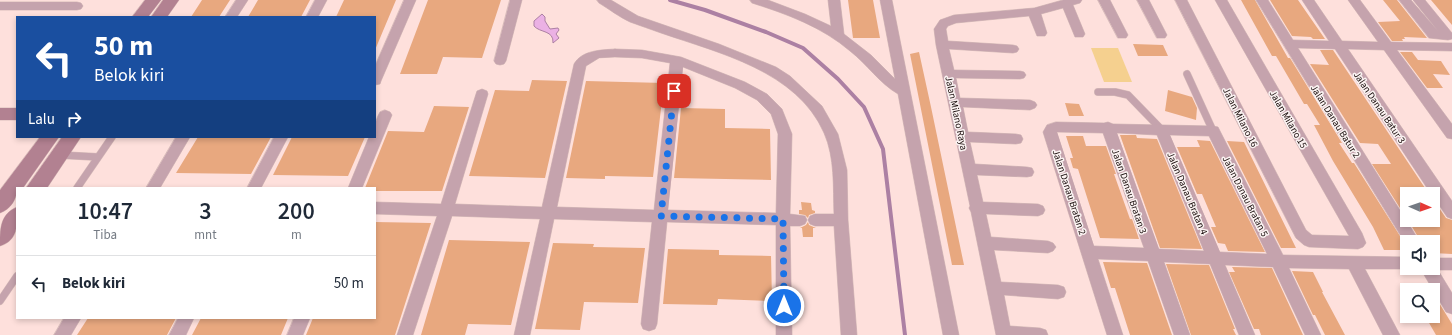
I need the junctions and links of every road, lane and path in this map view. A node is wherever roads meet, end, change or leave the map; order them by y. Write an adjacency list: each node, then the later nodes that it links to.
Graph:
1 (153, 0): 26 (main road)
2 (171, 0): 27 (main road)
3 (242, 0): 28 (street)
4 (321, 0): 29 (street)
5 (410, 0): 46 (street)
6 (516, 0): 42 (street)
7 (603, 0): 89 (street)
8 (756, 0): 22 (street)
9 (834, 0): 34 (street)
10 (886, 0): 47 (street)
11 (1104, 0): 32 (street)
12 (1143, 0): 33 (street)
13 (1181, 0): 92 (street, Jalan Milano 16)
14 (1221, 0): 92 (street, Jalan Milano 15)
15 (1262, 0): 35 (street, Jalan Danau Batur 2)
16 (1308, 0): 37 (street, Jalan Danau Batur 3)
17 (1354, 0): 38 (street)
18 (1405, 0): 19 (street)
19 (1419, 0)
20 (1071, 2): 25 (street, Jalan Milano Raya); 31 (street)
21 (45, 3): 23 (street); 24 (street)
22 (787, 5): 34 (street)
23 (0, 6)
24 (77, 6)
25 (1034, 12): 30 (street); 36 (street, Jalan Milano Raya)
26 (141, 16)
27 (160, 16)
28 (232, 16)
29 (313, 16)
30 (1041, 33)
31 (1079, 34)
32 (1122, 35)
33 (1161, 35)
34 (838, 36): 47 (street)
35 (1288, 44): 37 (street); 90 (street, Jalan Danau Batur 2)
36 (942, 45): 40 (street); 43 (street, Jalan Milano Raya)
37 (1338, 45): 38 (street); 82 (street, Jalan Danau Batur 3)
38 (1386, 45): 39 (street); 58 (street)
39 (1452, 47)
40 (1013, 49)
41 (677, 60): 83 (street); 85 (street); 86 (street)
42 (500, 61)
43 (949, 74): 45 (street); 50 (street, Jalan Milano Raya)
44 (1187, 74): 57 (lane)
45 (1020, 75)
46 (376, 79)
47 (903, 91): 121 (street)
48 (1098, 92): 56 (lane)
49 (482, 94): 81 (street)
50 (955, 102): 51 (street); 60 (street, Jalan Milano Raya)
51 (1030, 105)
52 (0, 114): 53 (main road)
53 (16, 114)
54 (385, 115): 59 (street)
55 (1108, 127): 56 (street); 95 (street, Jalan Danau Bratan 2); 96 (street, Jalan Danau Bratan 3)
56 (1161, 130): 57 (street); 97 (street, Jalan Danau Bratan 4)
57 (1213, 131): 98 (street, Jalan Danau Bratan 5)
58 (1452, 134)
59 (376, 137)
60 (962, 137): 67 (street); 70 (street, Jalan Milano Raya)
61 (49, 138): 77 (main road)
62 (71, 138): 68 (main road)
63 (111, 138): 69 (lane)
64 (182, 138): 74 (street)
65 (280, 138): 75 (street)
66 (376, 138): 76 (street)
67 (1016, 139)
68 (60, 155): 69 (lane); 72 (main road)
69 (98, 157): 73 (lane)
70 (969, 169): 71 (street); 79 (street, Jalan Milano Raya)
71 (1027, 172)
72 (37, 187)
73 (78, 187)
74 (154, 187)
75 (255, 187)
76 (355, 187)
77 (0, 205)
78 (376, 208): 81 (street)
79 (976, 208): 80 (street); 93 (street, Jalan Milano Raya)
80 (1038, 210)
81 (446, 211): 83 (street); 117 (street)
82 (1452, 212)
83 (548, 214): 85 (street); 118 (street)
84 (16, 216): 91 (main road)
85 (661, 216): 86 (street); 112 (street)
86 (783, 219): 87 (street); 119 (street)
87 (800, 220)
88 (815, 220): 89 (street)
89 (841, 220): 120 (street)
90 (1408, 235)
91 (0, 238)
92 (1357, 238)
93 (984, 243): 94 (street); 105 (street, Jalan Milano Raya)
94 (1048, 247)
95 (1089, 252): 96 (street); 123 (street, Jalan Danau Bratan 2)
96 (1152, 255): 97 (street); 124 (street, Jalan Danau Bratan 3)
97 (1215, 258): 98 (street); 125 (street, Jalan Danau Bratan 4)
98 (1278, 261): 99 (street); 126 (street, Jalan Danau Bratan 5)
99 (1353, 262): 100 (street); 127 (street)
100 (1400, 263)
101 (1440, 264): 102 (street)
102 (1452, 264)
103 (1432, 275): 108 (street)
104 (16, 278): 107 (lane)
105 (994, 288): 106 (street); 113 (street, Jalan Milano Raya)
106 (1058, 292)
107 (0, 302)
108 (1452, 307)
109 (72, 319): 114 (street)
110 (185, 319): 115 (street)
111 (302, 319): 116 (street)
112 (649, 324)
113 (1003, 334): 122 (street)
114 (62, 335)
115 (177, 335)
116 (295, 335)
117 (405, 335)
118 (522, 335)
119 (784, 335)
120 (850, 335)
121 (951, 335)
122 (1040, 335)
123 (1115, 335)
124 (1182, 335)
125 (1247, 335)
126 (1313, 335)
127 (1392, 335)

